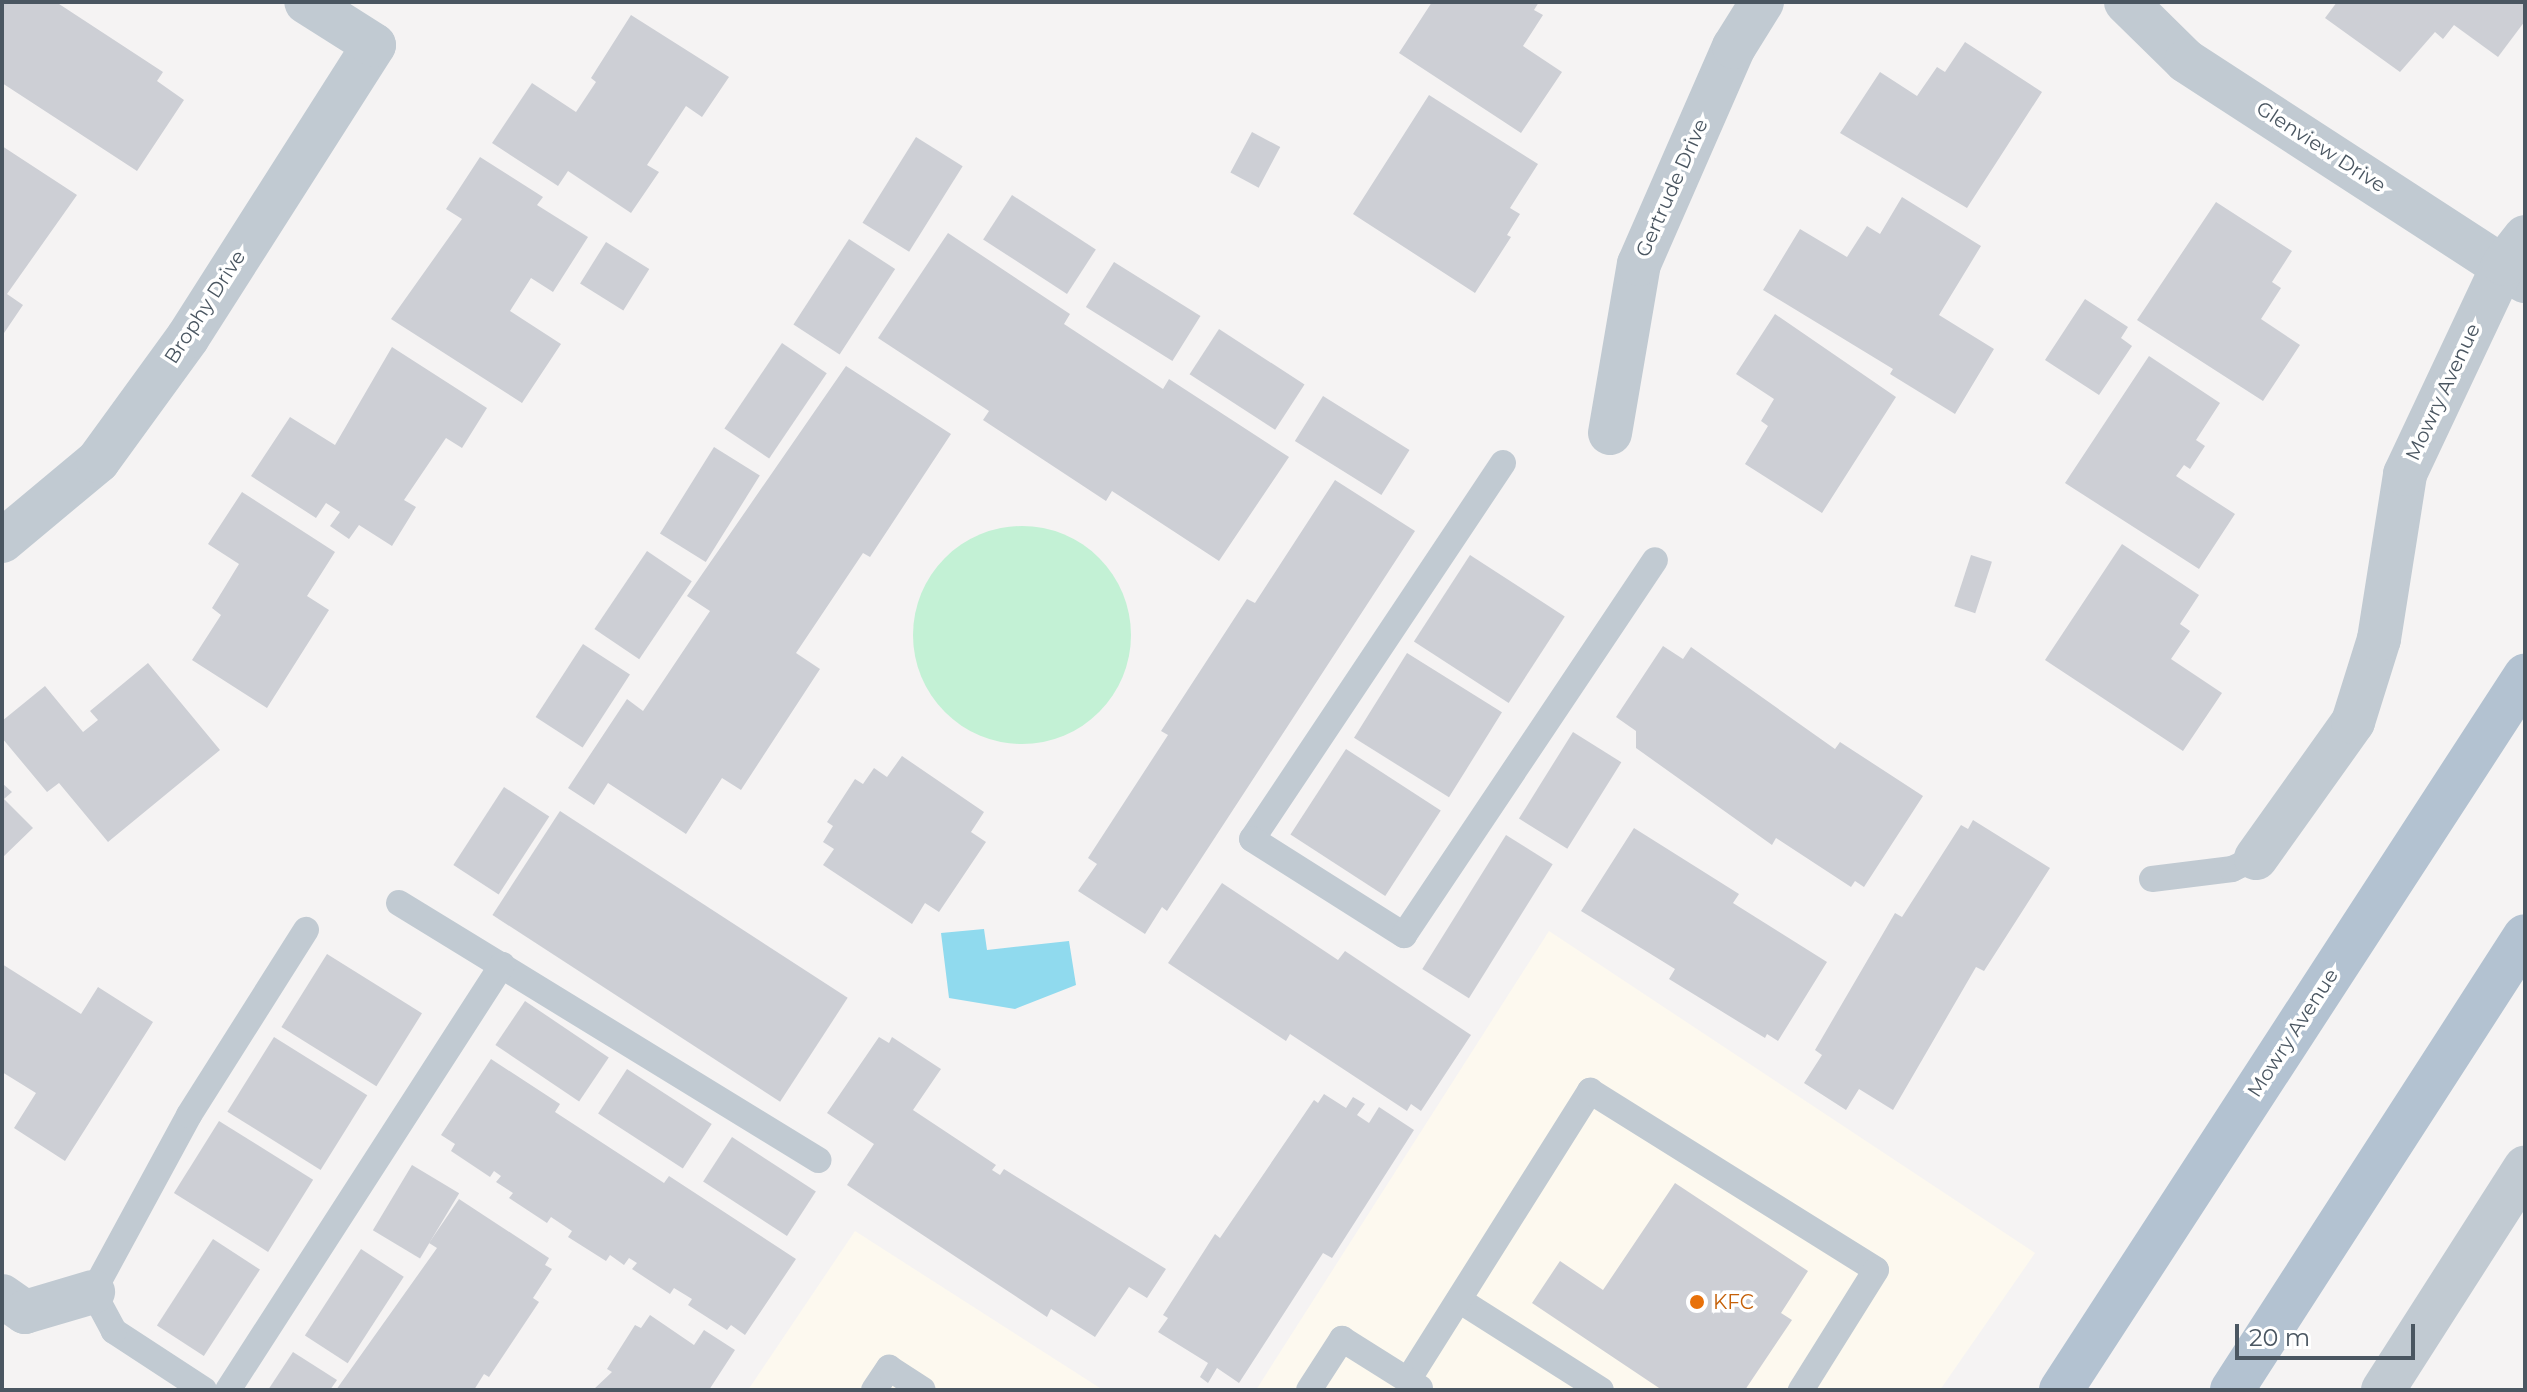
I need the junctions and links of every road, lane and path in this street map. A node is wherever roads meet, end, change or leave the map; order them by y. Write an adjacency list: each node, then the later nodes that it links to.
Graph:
1 (306, 2): 7 (street, Brophy Drive)
2 (1762, 2): 5 (street, Gertrude Drive)
3 (2126, 2): 4 (street, Glenview Drive)
4 (2518, 260): 10 (street, Mowry Avenue)
5 (1610, 433)
6 (1503, 463): 8 (lane)
7 (2, 541)
8 (1655, 560)
9 (2525, 676): 29 (main road, Mowry Avenue)
10 (2256, 858): 11 (lane)
11 (2152, 879)
12 (399, 903): 15 (lane)
13 (306, 930): 18 (lane)
14 (2525, 936): 30 (main road)
15 (502, 965): 16 (lane); 23 (lane)
16 (819, 1160)
17 (2525, 1168): 31 (street)
18 (93, 1292): 19 (street); 22 (lane)
19 (2, 1296)
20 (1459, 1300): 21 (lane); 27 (lane); 28 (lane)
21 (1415, 1385): 26 (lane)
22 (204, 1390)
23 (228, 1390)
24 (874, 1390): 25 (lane)
25 (923, 1390)
26 (1309, 1390)
27 (1601, 1390)
28 (1801, 1390)
29 (2061, 1390)
30 (2232, 1390)
31 (2383, 1390)

